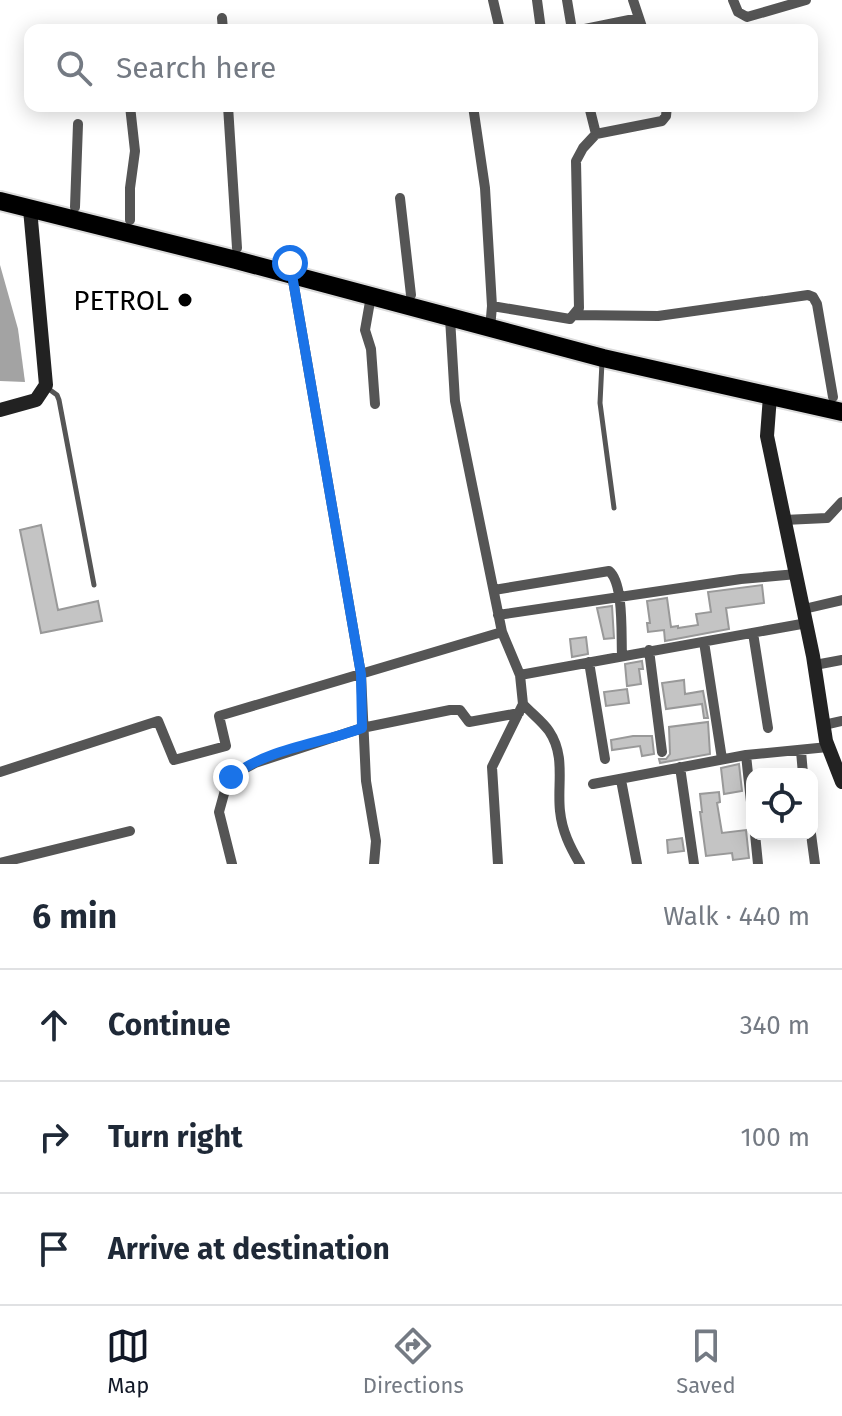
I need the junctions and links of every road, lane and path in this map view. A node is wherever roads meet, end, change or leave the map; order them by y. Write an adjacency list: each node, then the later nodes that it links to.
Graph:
1 (493, 0): 10 (street)
2 (537, 0): 11 (street)
3 (567, 0): 12 (street)
4 (633, 0): 8 (street)
5 (733, 0): 6 (street)
6 (806, 0)
7 (222, 18): 9 (street)
8 (639, 18): 13 (street); 14 (street)
9 (222, 24)
10 (499, 24)
11 (540, 24)
12 (571, 24)
13 (610, 24)
14 (641, 24)
15 (131, 112): 27 (street)
16 (228, 112): 28 (street)
17 (474, 112): 33 (street)
18 (590, 112): 21 (street)
19 (666, 112): 21 (street)
20 (78, 124): 25 (street)
21 (596, 134): 32 (street)
22 (0, 189): 25 (highway)
23 (400, 198): 30 (street)
24 (0, 201): 26 (highway)
25 (75, 207): 27 (highway)
26 (30, 209): 29 (highway); 37 (street)
27 (130, 220): 28 (highway)
28 (237, 248): 29 (highway)
29 (291, 269): 30 (highway); 31 (highway); 60 (street)
30 (411, 295): 33 (highway)
31 (371, 296): 34 (highway); 40 (street)
32 (575, 315): 33 (street); 39 (street)
33 (491, 317): 34 (highway); 35 (highway); 36 (highway)
34 (450, 318): 47 (street)
35 (603, 358): 36 (highway); 43 (lane)
36 (750, 386): 38 (highway); 39 (highway)
37 (45, 387): 41 (street); 46 (lane)
38 (770, 396): 39 (highway); 44 (street)
39 (839, 403)
40 (375, 404)
41 (0, 410)
42 (842, 502): 44 (street)
43 (614, 508)
44 (784, 520): 45 (street)
45 (797, 574): 48 (street); 51 (street)
46 (94, 585)
47 (494, 590): 48 (street); 50 (street)
48 (619, 598): 50 (street); 56 (street)
49 (842, 600): 51 (street)
50 (498, 615): 52 (street)
51 (805, 616): 53 (street); 59 (street)
52 (502, 632): 60 (street); 61 (street)
53 (753, 633): 54 (street); 66 (street)
54 (704, 642): 55 (street); 72 (street)
55 (649, 650): 56 (street); 69 (street)
56 (622, 655): 58 (street)
57 (842, 660): 59 (street)
58 (589, 662): 61 (street); 71 (street)
59 (815, 665): 64 (street)
60 (361, 674): 65 (street); 76 (street)
61 (520, 675): 62 (street)
62 (521, 708): 65 (street); 86 (street); 87 (street)
63 (842, 721): 64 (street)
64 (824, 725): 67 (street)
65 (362, 728): 84 (street); 85 (street)
66 (768, 728)
67 (828, 747): 68 (street); 78 (street)
68 (801, 751): 70 (street); 75 (street)
69 (662, 752)
70 (746, 755): 72 (street); 74 (street)
71 (605, 759)
72 (722, 759): 73 (street)
73 (680, 767): 77 (street); 89 (street)
74 (747, 768)
75 (802, 768)
76 (0, 772)
77 (621, 780): 79 (street); 88 (street)
78 (842, 782)
79 (593, 784)
80 (130, 831): 83 (street)
81 (756, 840): 90 (street)
82 (812, 840): 91 (street)
83 (0, 863)
84 (232, 864)
85 (374, 864)
86 (498, 864)
87 (580, 864)
88 (637, 864)
89 (694, 864)
90 (758, 864)
91 (815, 864)

